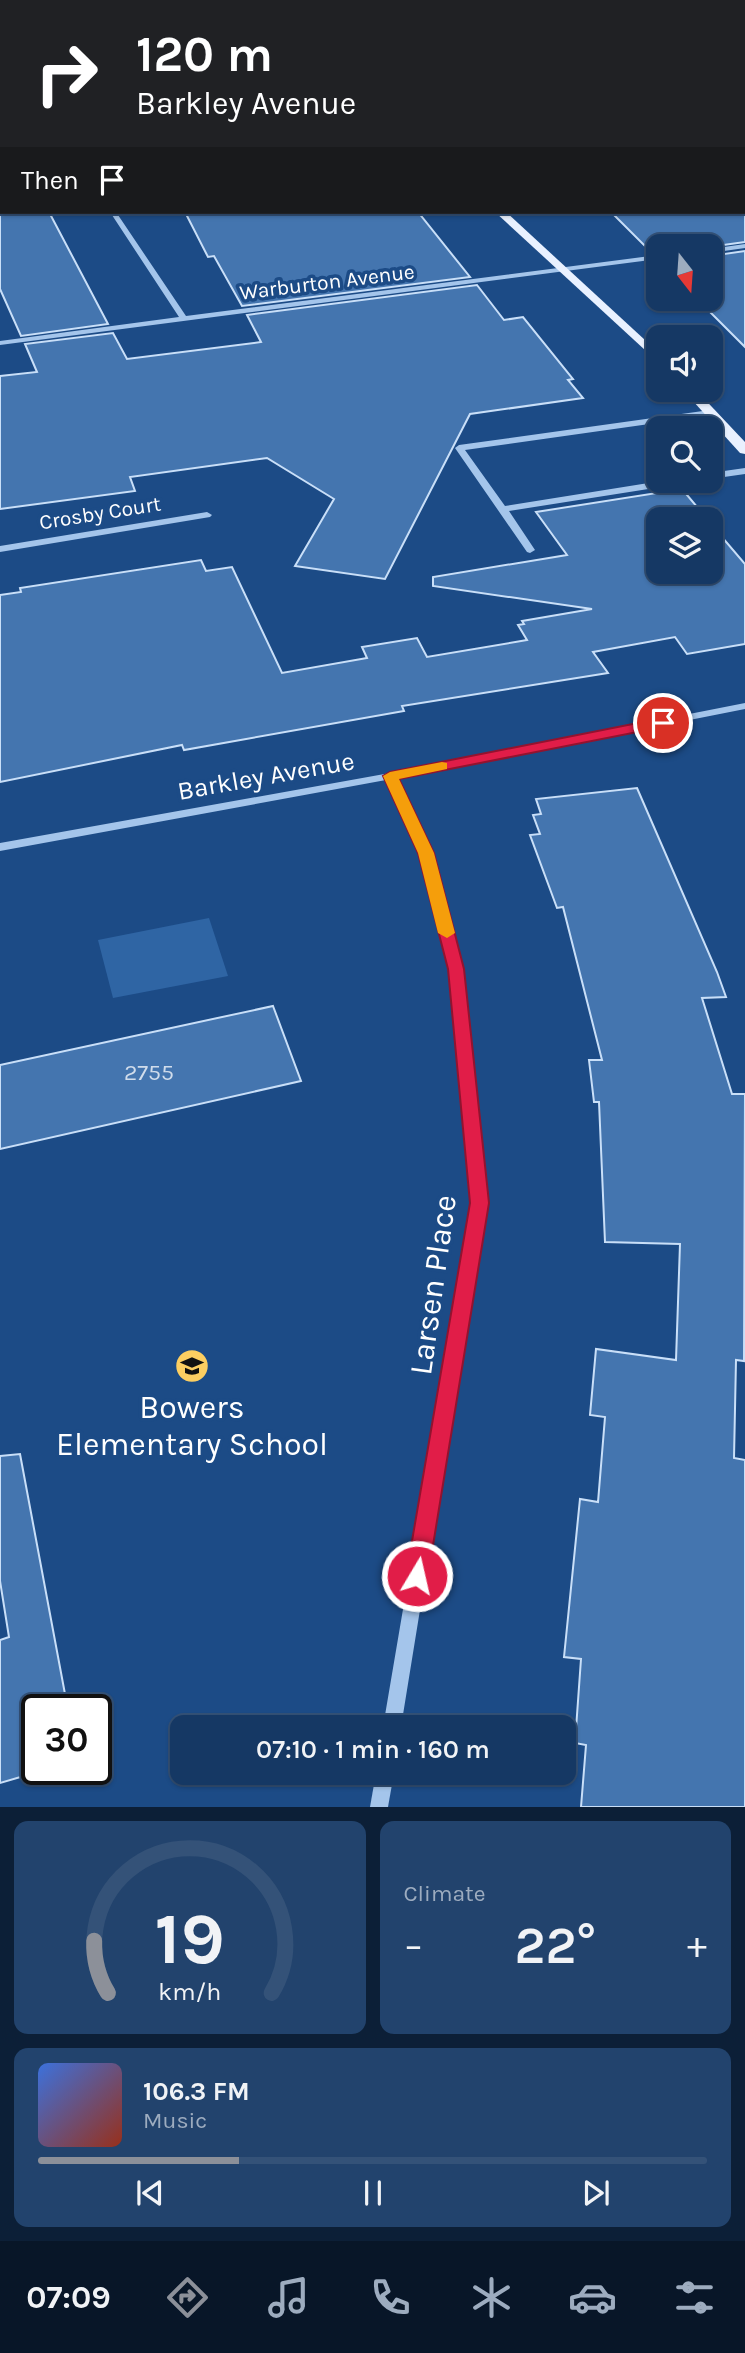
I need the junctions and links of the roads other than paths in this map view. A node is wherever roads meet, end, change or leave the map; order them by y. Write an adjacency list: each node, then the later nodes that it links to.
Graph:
1 (114, 214): 7 (street)
2 (502, 214): 6 (main road)
3 (745, 246): 4 (street)
4 (723, 249)
5 (646, 258): 6 (street, Warburton Avenue)
6 (560, 269): 7 (street, Warburton Avenue); 9 (main road)
7 (184, 319): 8 (street, Warburton Avenue)
8 (0, 342)
9 (646, 347)
10 (700, 402): 11 (main road)
11 (710, 413): 12 (main road); 16 (street)
12 (745, 450)
13 (745, 471): 14 (street)
14 (723, 475)
15 (646, 486): 16 (street)
16 (503, 509): 19 (street)
17 (207, 515): 18 (street, Crosby Court)
18 (0, 549)
19 (530, 550)
20 (745, 706): 21 (street, Barkley Avenue)
21 (390, 776): 22 (street, Barkley Avenue); 23 (street, Larsen Place)
22 (0, 846)
23 (394, 1715)
24 (383, 1785): 25 (street)
25 (379, 1807)

